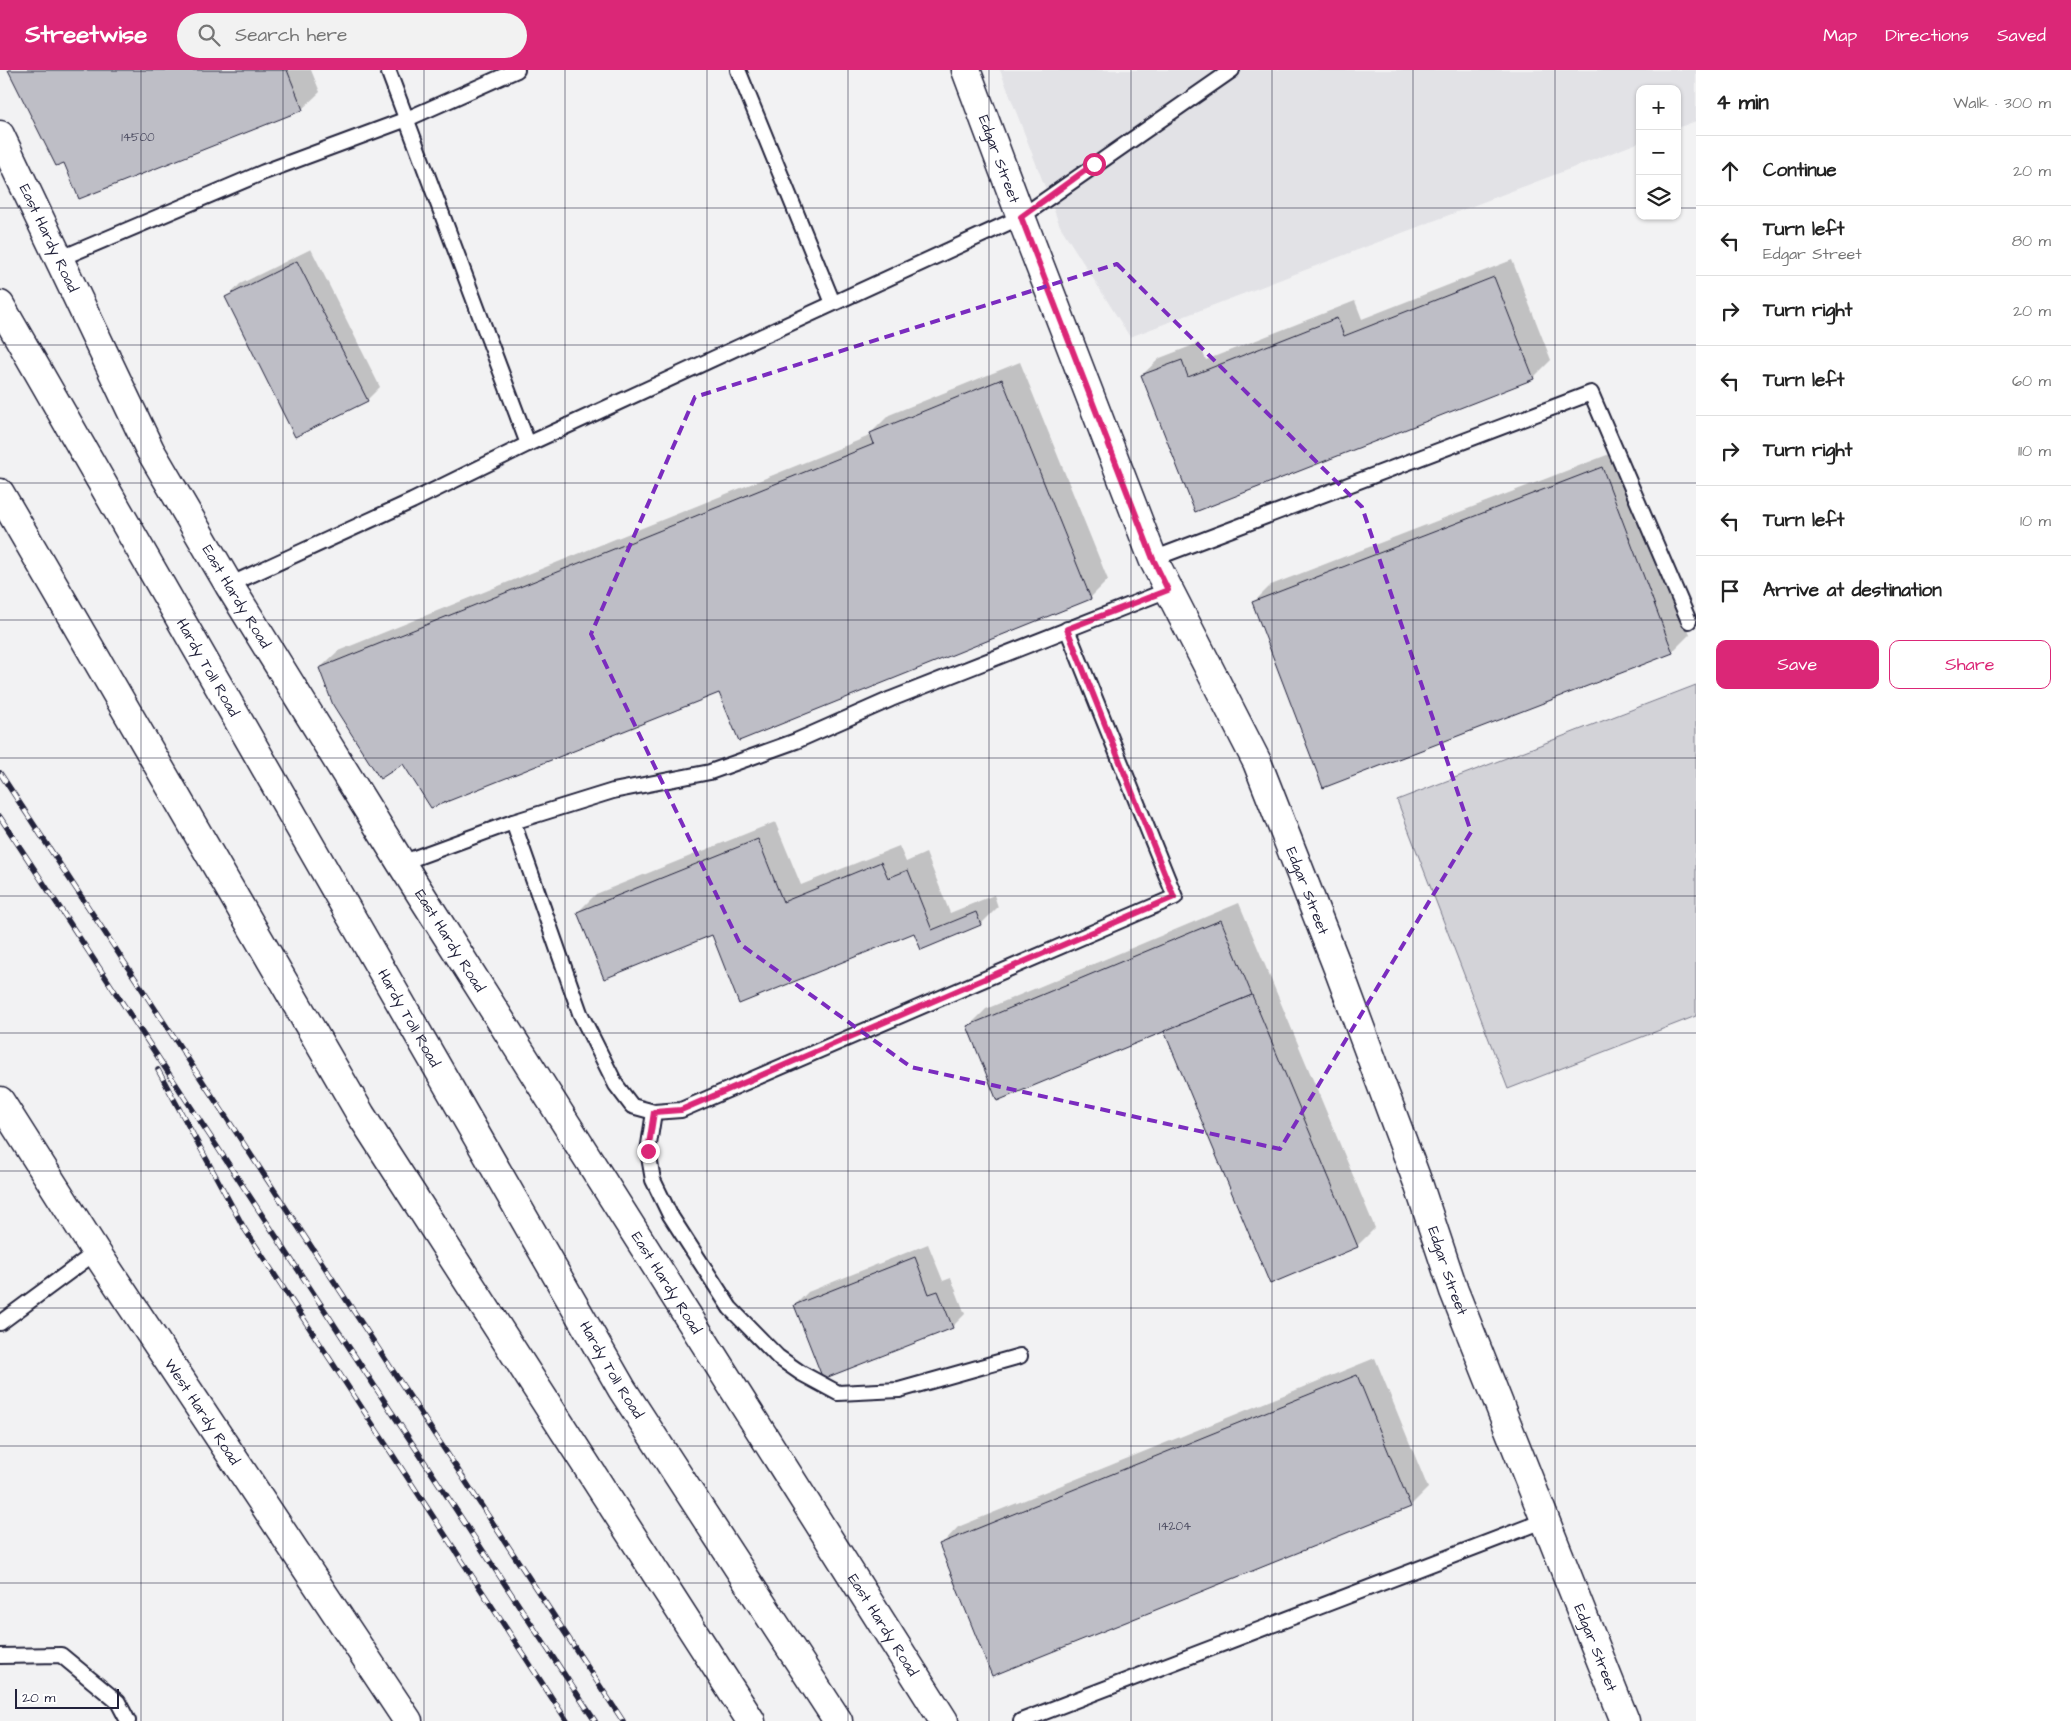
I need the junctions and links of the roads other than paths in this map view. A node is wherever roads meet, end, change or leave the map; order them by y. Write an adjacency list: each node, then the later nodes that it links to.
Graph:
1 (388, 70): 6 (lane)
2 (517, 70): 6 (lane)
3 (738, 70): 10 (lane)
4 (966, 70): 8 (main road, Edgar Street)
5 (1232, 70): 8 (lane)
6 (407, 119): 9 (lane); 12 (lane)
7 (0, 135): 9 (main road, East Hardy Road)
8 (1021, 217): 10 (lane); 14 (main road, Edgar Street)
9 (59, 259): 15 (main road, East Hardy Road)
10 (833, 304): 12 (lane)
11 (0, 305): 31 (main road, Hardy Toll Road)
12 (528, 444): 15 (lane)
13 (0, 493): 30 (main road)
14 (1153, 559): 16 (main road, Edgar Street); 17 (lane)
15 (229, 585): 20 (main road, East Hardy Road)
16 (1168, 590): 18 (lane); 26 (main road, Edgar Street)
17 (1689, 621)
18 (1067, 629): 19 (lane); 22 (lane)
19 (513, 822): 20 (lane); 22 (lane)
20 (401, 863): 32 (main road, East Hardy Road)
21 (0, 1101): 23 (main road, West Hardy Road)
22 (654, 1112): 25 (lane)
23 (96, 1252): 24 (lane); 29 (main road, West Hardy Road)
24 (0, 1323)
25 (1020, 1356)
26 (1546, 1520): 33 (lane); 34 (main road, Edgar Street)
27 (0, 1656): 28 (lane)
28 (128, 1721)
29 (408, 1721)
30 (751, 1721)
31 (838, 1721)
32 (944, 1721)
33 (1021, 1721)
34 (1625, 1721)

